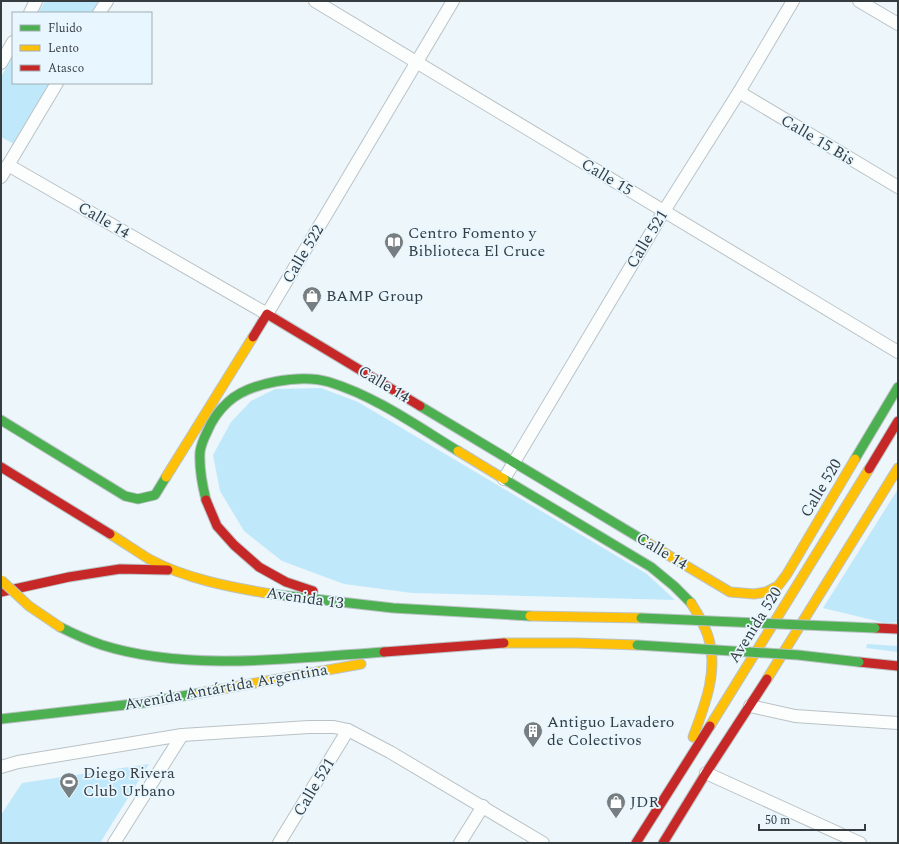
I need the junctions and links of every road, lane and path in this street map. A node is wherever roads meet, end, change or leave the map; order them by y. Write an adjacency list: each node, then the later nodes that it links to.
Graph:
1 (36, 1): 7 (street)
2 (107, 1): 8 (street)
3 (315, 1): 11 (street, Calle 15)
4 (453, 1): 11 (street, Calle 522)
5 (793, 1): 14 (street, Calle 521)
6 (859, 1): 9 (street)
7 (30, 12)
8 (100, 12)
9 (898, 24)
10 (12, 44): 12 (street)
11 (417, 62): 18 (street, Calle 15); 19 (street, Calle 522)
12 (1, 63)
13 (56, 84): 15 (street)
14 (739, 92): 17 (street, Calle 15 Bis); 18 (street, Calle 521)
15 (8, 165): 16 (street); 19 (street, Calle 14)
16 (1, 177)
17 (898, 187)
18 (664, 211): 20 (street, Calle 15); 24 (street, Calle 521)
19 (267, 314): 22 (main road, Calle 522); 24 (main road, Calle 14)
20 (898, 352)
21 (898, 387): 31 (main road, Calle 520)
22 (1, 420)
23 (898, 421): 43 (main road, Avenida 520)
24 (514, 461): 27 (street, Calle 521); 31 (main road, Calle 14)
25 (1, 467): 28 (main road, Avenida 13)
26 (898, 468): 36 (main road)
27 (504, 479): 32 (main road, Calle 14); 43 (main road, Calle 14)
28 (174, 570): 30 (main road); 32 (main road, Avenida 13)
29 (1, 580): 34 (main road, bridge)
30 (1, 592)
31 (761, 594)
32 (341, 603): 33 (main road, Avenida 13, bridge)
33 (898, 630)
34 (450, 648): 35 (main road, bridge); 37 (main road, Avenida Antártida Argentina)
35 (898, 666)
36 (750, 706): 38 (street); 42 (main road)
37 (1, 720)
38 (898, 723)
39 (348, 730): 40 (street); 44 (street); 46 (street, Calle 521)
40 (182, 735): 41 (street); 45 (street)
41 (1, 767)
42 (706, 773): 50 (main road); 51 (street)
43 (678, 778): 49 (main road, Avenida 520)
44 (483, 806): 47 (street); 48 (street)
45 (114, 843)
46 (279, 843)
47 (460, 843)
48 (543, 843)
49 (636, 843)
50 (663, 843)
51 (860, 843)

